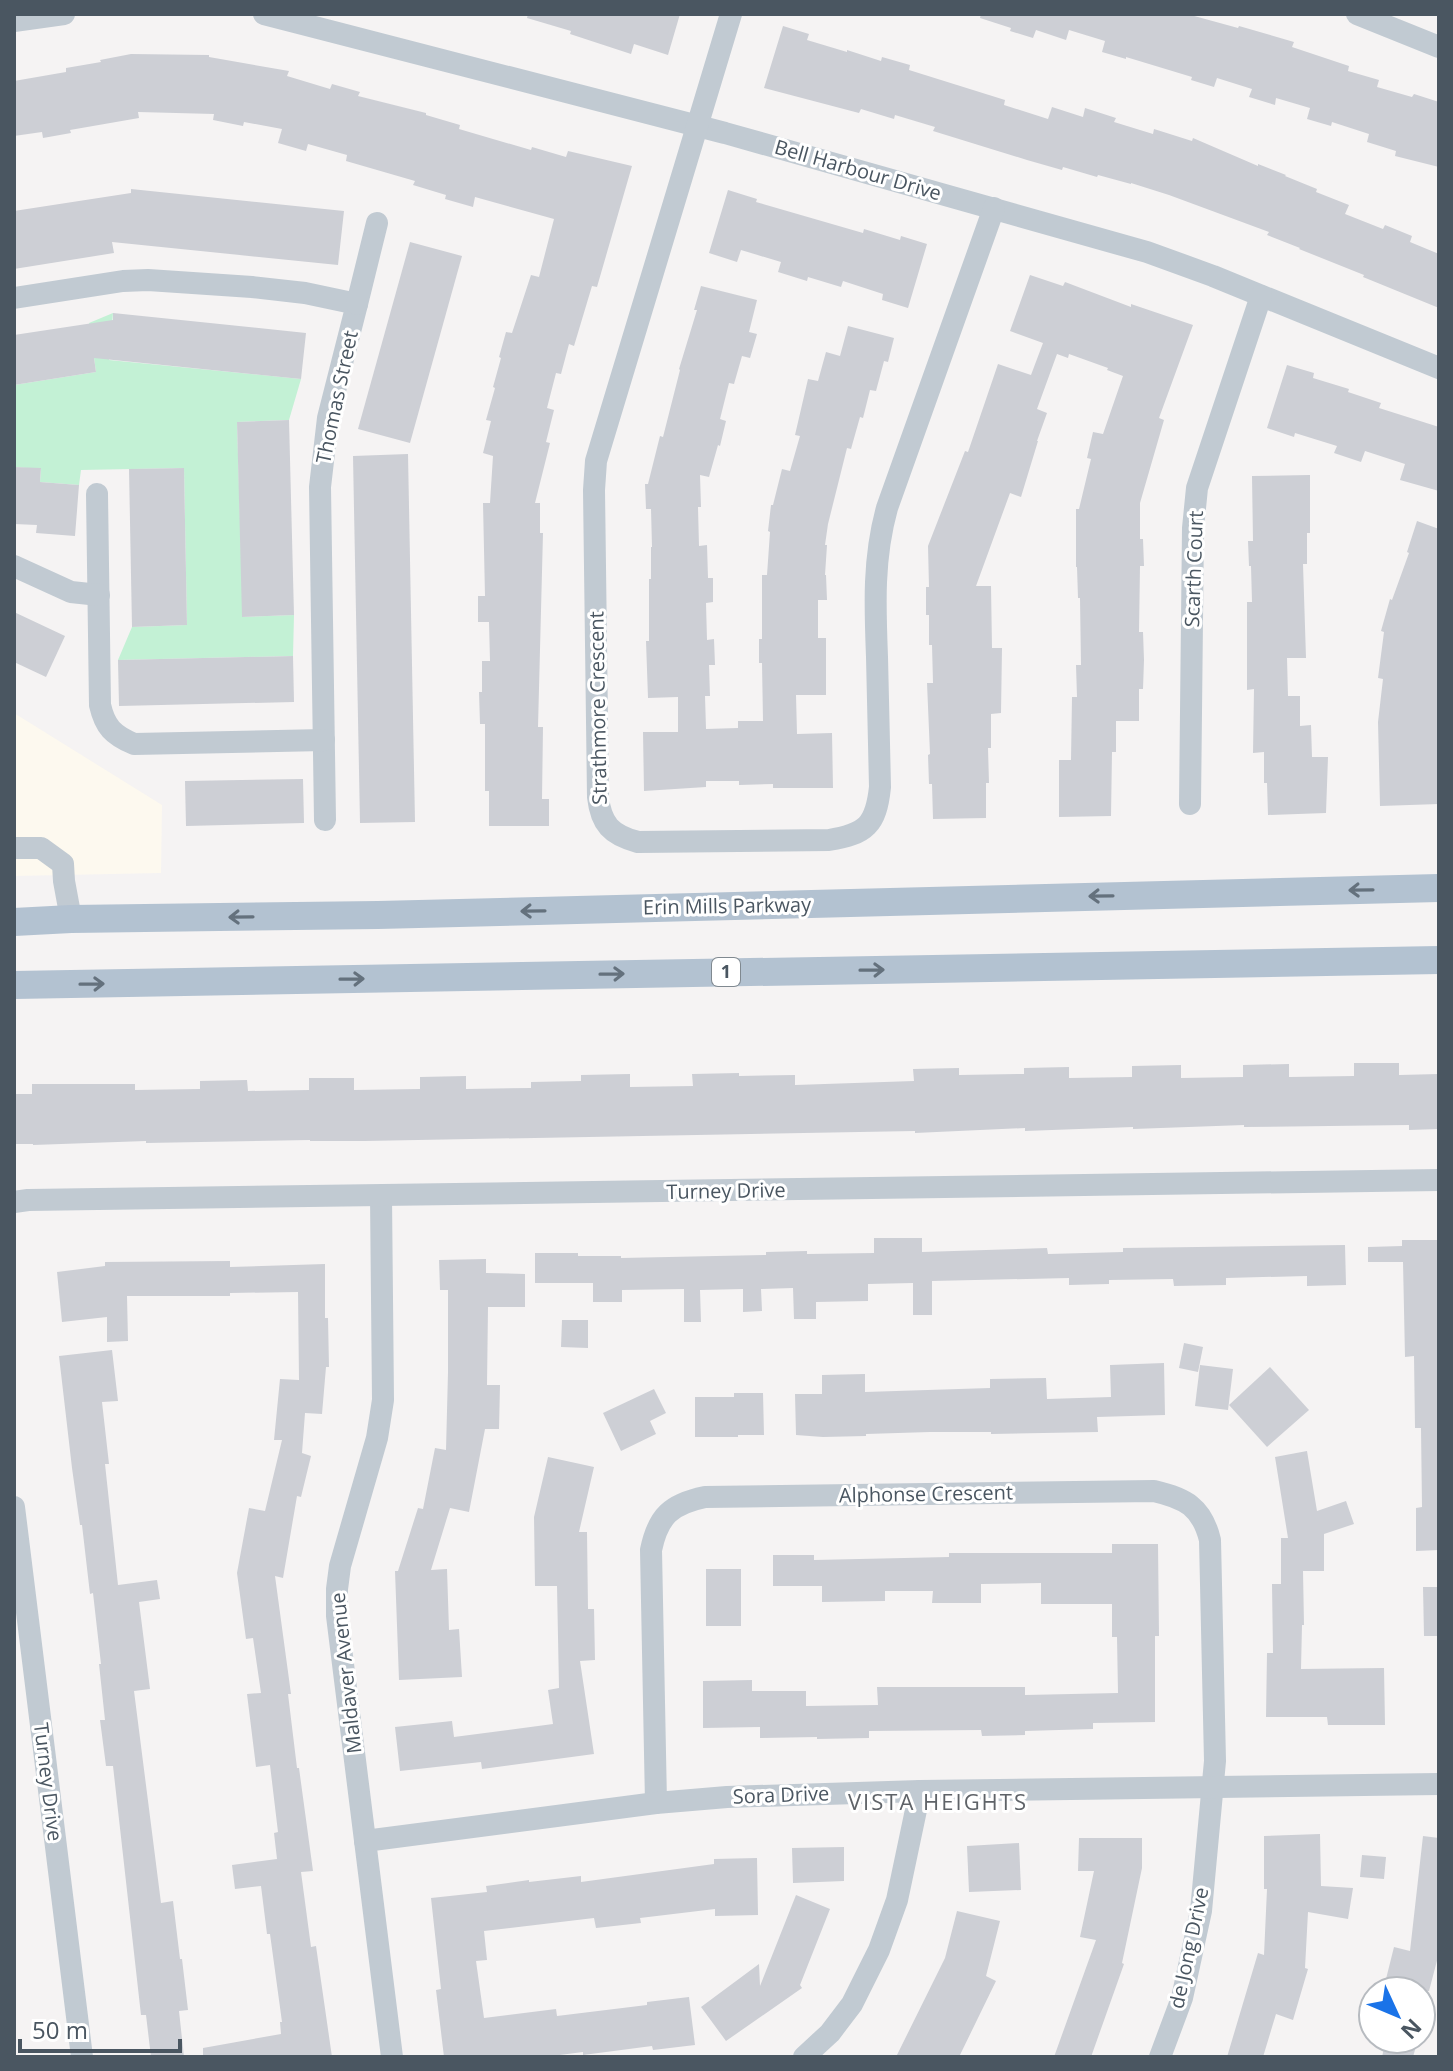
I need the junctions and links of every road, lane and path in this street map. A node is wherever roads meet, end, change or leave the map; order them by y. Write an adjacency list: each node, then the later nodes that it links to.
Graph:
1 (64, 14): 5 (street)
2 (264, 14): 7 (street, Bell Harbour Drive)
3 (731, 14): 7 (street)
4 (1357, 14): 6 (street)
5 (14, 21)
6 (1439, 47)
7 (697, 126): 8 (street, Bell Harbour Drive); 8 (street, Strathmore Crescent)
8 (994, 208): 10 (street, Bell Harbour Drive)
9 (377, 223): 12 (street)
10 (1261, 296): 13 (street, Bell Harbour Drive); 18 (street, Scarth Court)
11 (14, 298): 12 (street, Thomas Street)
12 (357, 304): 17 (street, Thomas Street)
13 (1439, 368)
14 (97, 494): 16 (street)
15 (14, 566): 16 (street)
16 (99, 595): 17 (street)
17 (324, 740): 19 (street, Thomas Street)
18 (1190, 804)
19 (325, 820)
20 (14, 848): 22 (street)
21 (1439, 888): 22 (main road, Erin Mills Parkway, one-way to 22)
22 (71, 919): 23 (main road, Erin Mills Parkway)
23 (14, 922)
24 (1439, 960): 25 (main road, 1, one-way to 24)
25 (14, 985)
26 (1439, 1180): 27 (street, Turney Drive)
27 (381, 1196): 28 (street, Turney Drive); 34 (street, Maldaver Avenue)
28 (14, 1202)
29 (14, 1507): 35 (street, Turney Drive)
30 (1439, 1784): 31 (street, Sora Drive)
31 (1213, 1789): 32 (street, Sora Drive); 33 (street, Alphonse Crescent); 38 (street, de Jong Drive)
32 (920, 1791): 33 (street, Sora Drive); 37 (street)
33 (656, 1803): 34 (street, Sora Drive)
34 (365, 1841): 36 (street, Maldaver Avenue)
35 (82, 2057)
36 (392, 2057)
37 (804, 2057)
38 (1160, 2057)

